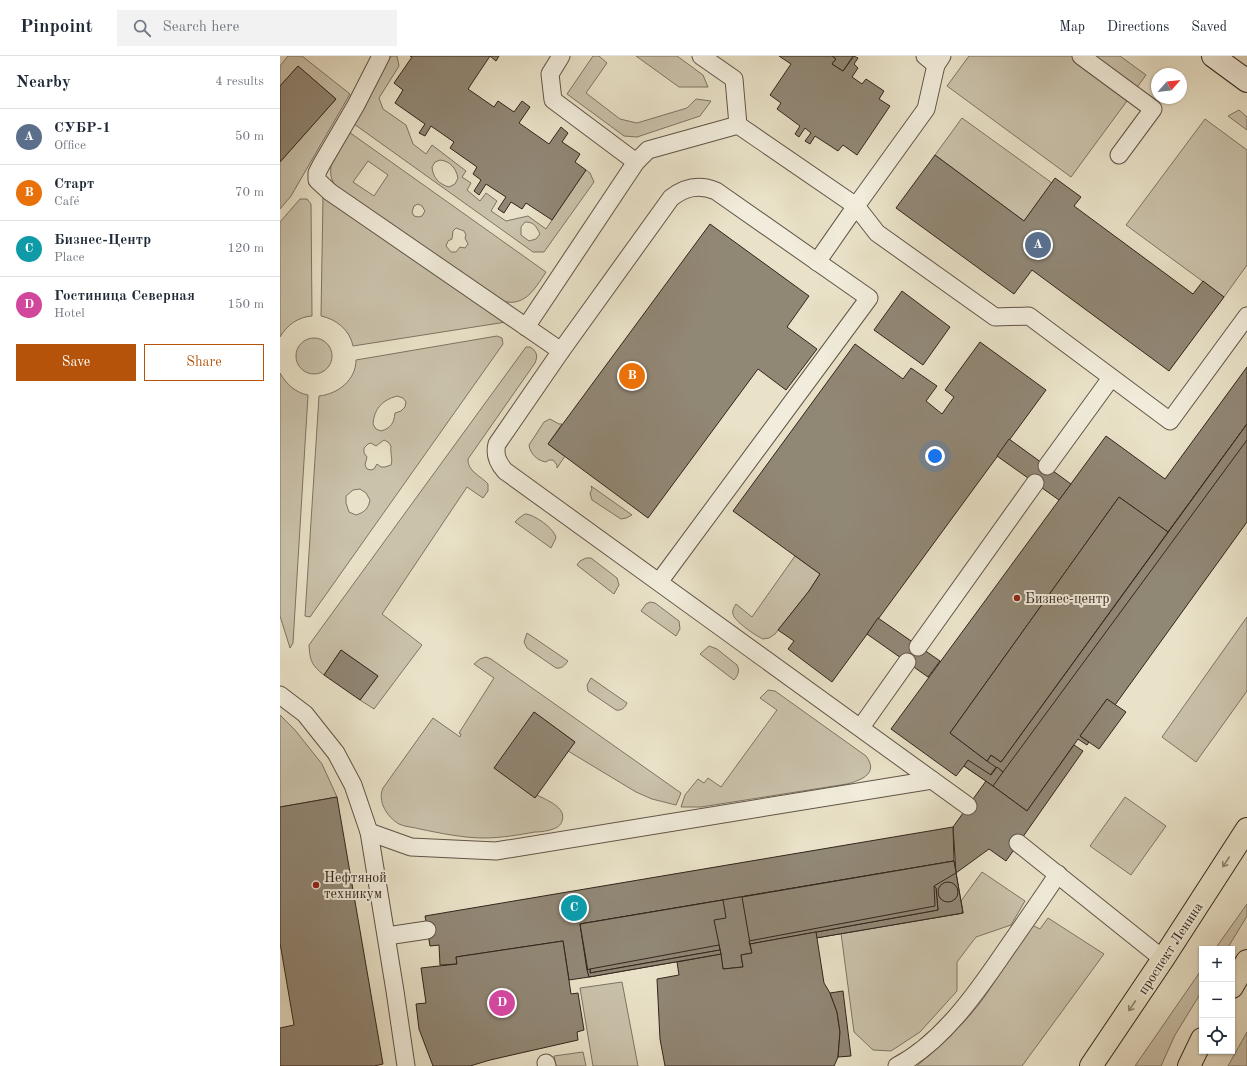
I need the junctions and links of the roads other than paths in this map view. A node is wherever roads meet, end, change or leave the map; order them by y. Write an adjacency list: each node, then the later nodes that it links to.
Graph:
1 (381, 56): 14 (lane)
2 (561, 56): 10 (lane)
3 (701, 56): 8 (lane)
4 (1081, 56): 9 (lane)
5 (1213, 56): 7 (main road)
6 (935, 59): 11 (lane)
7 (1247, 81)
8 (738, 125): 10 (lane); 11 (lane)
9 (1119, 155)
10 (636, 162): 14 (lane)
11 (856, 206): 12 (lane); 16 (lane)
12 (817, 262): 15 (lane); 19 (lane)
13 (1247, 316): 16 (lane)
14 (526, 327): 15 (lane)
15 (561, 351): 19 (lane)
16 (1111, 378): 17 (lane)
17 (1047, 466)
18 (1035, 483): 20 (lane)
19 (659, 582): 23 (lane)
20 (918, 646)
21 (907, 662): 23 (lane)
22 (280, 694): 27 (lane)
23 (861, 727): 24 (lane)
24 (932, 780): 25 (lane); 27 (lane)
25 (968, 806)
26 (1247, 829): 32 (main road, проспект Ленина, one-way to 32)
27 (369, 832): 31 (lane)
28 (1018, 843): 29 (lane)
29 (1058, 874): 32 (lane); 37 (lane)
30 (427, 930): 31 (lane)
31 (386, 936): 36 (lane)
32 (1163, 959): 38 (main road, проспект Ленина, one-way to 38)
33 (1247, 961): 34 (main road)
34 (1235, 982)
35 (1199, 1045): 39 (main road)
36 (406, 1066)
37 (897, 1066)
38 (1091, 1066)
39 (1189, 1066)

